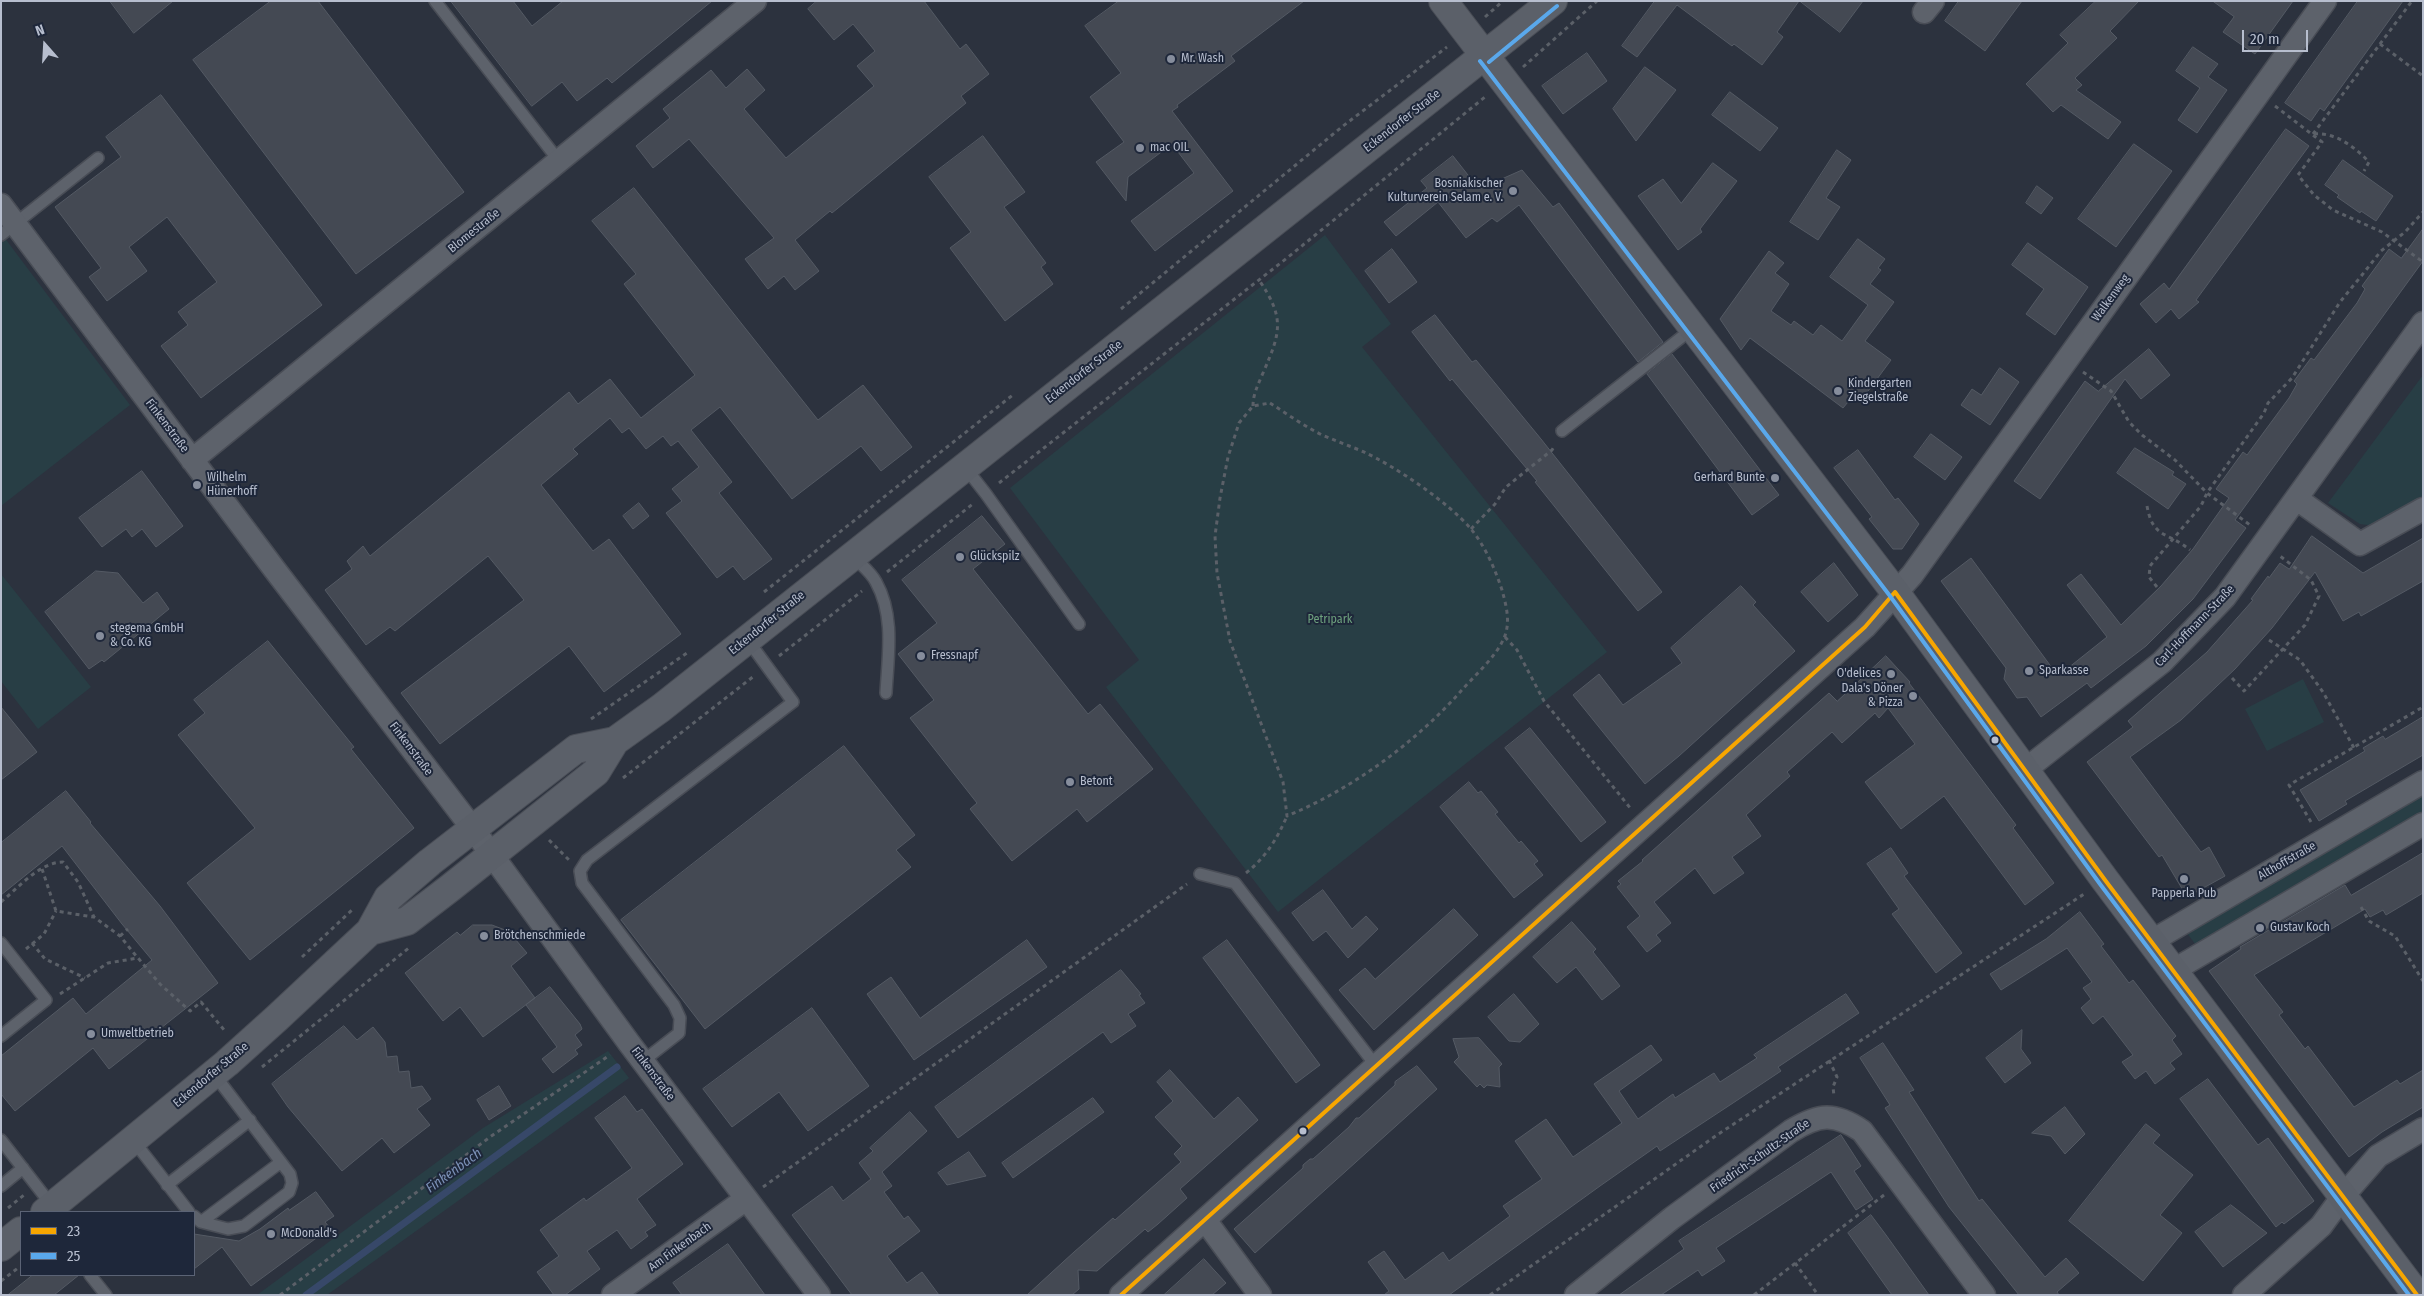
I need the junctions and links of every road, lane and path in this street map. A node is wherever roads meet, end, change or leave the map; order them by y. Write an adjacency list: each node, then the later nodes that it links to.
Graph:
1 (435, 1): 16 (lane)
2 (756, 1): 16 (street, Blomestraße)
3 (1443, 1): 8 (street)
4 (1553, 1): 10 (street, Eckendorfer Straße)
5 (1597, 1): 12 (path)
6 (2325, 1): 13 (street, Walkenweg)
7 (2412, 1): 9 (path)
8 (1466, 32): 10 (street); 24 (path)
9 (2380, 44): 11 (path); 14 (path)
10 (1485, 57): 12 (street); 32 (street, Eckendorfer Straße)
11 (2423, 76)
12 (1505, 83): 23 (path); 26 (street)
13 (2258, 93): 14 (path); 27 (street, Walkenweg)
14 (2313, 134): 17 (path); 21 (path)
15 (98, 158): 20 (lane)
16 (559, 162): 31 (street, Blomestraße)
17 (2364, 170)
18 (1, 205): 20 (street, Finkenstraße)
19 (2423, 212): 21 (path)
20 (8, 229): 31 (street, Finkenstraße)
21 (2394, 241): 22 (path); 33 (path)
22 (2423, 262)
23 (1259, 280): 29 (path); 34 (path)
24 (1114, 315)
25 (2423, 323): 35 (street, Carl-Hoffmann-Straße)
26 (1692, 329): 30 (lane); 45 (street)
27 (2067, 360): 33 (path); 45 (street, Walkenweg)
28 (1016, 392): 46 (path)
29 (1253, 406): 38 (path); 63 (path)
30 (1562, 431): 38 (path)
31 (192, 460): 66 (street, Finkenstraße)
32 (965, 466): 34 (lane); 42 (street, Eckendorfer Straße)
33 (2207, 493): 39 (path); 40 (path)
34 (986, 494): 43 (path); 47 (lane)
35 (2298, 499): 37 (street); 40 (street, Carl-Hoffmann-Straße)
36 (2147, 506): 39 (path)
37 (2423, 509)
38 (1471, 529): 48 (path)
39 (2175, 539): 41 (path); 44 (path)
40 (2266, 541): 52 (path); 60 (street, Carl-Hoffmann-Straße)
41 (2190, 550)
42 (853, 555): 43 (lane); 49 (street, Eckendorfer Straße)
43 (876, 581): 53 (path); 55 (lane)
44 (2157, 587)
45 (1895, 592): 60 (street); 65 (street, Walkenweg)
46 (762, 594)
47 (1078, 624)
48 (1505, 637): 63 (path); 65 (path)
49 (746, 639): 53 (lane); 58 (street, Eckendorfer Straße)
50 (2269, 640): 52 (path)
51 (693, 648): 57 (path)
52 (2284, 648): 54 (path); 59 (path)
53 (767, 666): 61 (path); 100 (lane)
54 (2232, 678)
55 (886, 693)
56 (2423, 707): 59 (path)
57 (590, 720)
58 (615, 741): 66 (street, Eckendorfer Straße); 70 (street, Eckendorfer Straße)
59 (2354, 748): 68 (path)
60 (2024, 770): 73 (street)
61 (621, 780)
62 (2423, 782): 68 (street, Althoffstraße)
63 (1287, 816): 74 (path)
64 (2423, 824): 90 (street)
65 (1644, 825): 101 (street, Walkenweg)
66 (473, 829): 70 (street, Finkenstraße); 81 (street, Eckendorfer Straße)
67 (555, 833): 69 (path)
68 (2322, 841): 83 (street, Althoffstraße)
69 (540, 844)
70 (492, 855): 81 (street, Eckendorfer Straße); 98 (street, Finkenstraße)
71 (42, 869): 75 (path); 78 (path); 79 (path)
72 (1200, 874): 74 (lane); 116 (path)
73 (2106, 880): 83 (street); 99 (path)
74 (1235, 883): 101 (lane)
75 (1, 902)
76 (2361, 906): 92 (path)
77 (354, 908): 89 (path)
78 (56, 911): 79 (path); 85 (path)
79 (94, 917): 82 (path)
80 (128, 929): 82 (path)
81 (370, 931): 103 (street, Eckendorfer Straße)
82 (120, 936): 88 (path)
83 (2152, 941): 90 (street)
84 (1, 943): 87 (lane)
85 (32, 943): 87 (path); 91 (path)
86 (412, 946): 102 (path)
87 (13, 958): 93 (lane)
88 (138, 958): 91 (path); 95 (path)
89 (298, 962)
90 (2174, 970): 115 (street)
91 (86, 978): 93 (path)
92 (2423, 981)
93 (46, 1000): 96 (lane)
94 (232, 1025): 95 (path)
95 (225, 1031): 97 (path)
96 (1, 1036)
97 (217, 1037)
98 (629, 1043): 100 (street, Finkenstraße); 128 (path)
99 (1829, 1060): 104 (path); 133 (path)
100 (643, 1061): 116 (street, Finkenstraße)
101 (1376, 1066): 121 (street, Walkenweg)
102 (259, 1070)
103 (214, 1074): 105 (lane); 108 (street, Eckendorfer Straße)
104 (1836, 1118): 111 (street, Friedrich-Schultz-Straße); 134 (street, Friedrich-Schultz-Straße)
105 (250, 1120): 109 (lane); 113 (lane)
106 (2423, 1129): 115 (street)
107 (1, 1140): 110 (lane)
108 (133, 1140): 113 (lane); 117 (street, Eckendorfer Straße)
109 (281, 1162): 120 (lane); 120 (lane)
110 (23, 1168): 112 (lane); 114 (lane)
111 (1900, 1182): 123 (path); 126 (street, Friedrich-Schultz-Straße)
112 (36, 1185): 117 (lane); 119 (path)
113 (168, 1185): 118 (lane)
114 (1, 1186)
115 (2343, 1196): 137 (street); 138 (street)
116 (746, 1199): 129 (street, Am Finkenbach); 130 (street, Finkenstraße)
117 (49, 1209)
118 (188, 1211)
119 (1, 1214)
120 (197, 1219)
121 (1205, 1220): 131 (street, Walkenweg); 132 (street)
122 (10, 1245): 125 (path)
123 (1795, 1263): 135 (path); 136 (path)
124 (91, 1276): 127 (lane)
125 (1, 1281)
126 (1981, 1294)
127 (106, 1295)
128 (280, 1295)
129 (613, 1295)
130 (818, 1295)
131 (1121, 1295)
132 (1260, 1295)
133 (1490, 1295)
134 (1576, 1295)
135 (1754, 1295)
136 (1818, 1295)
137 (2244, 1295)
138 (2417, 1295)

